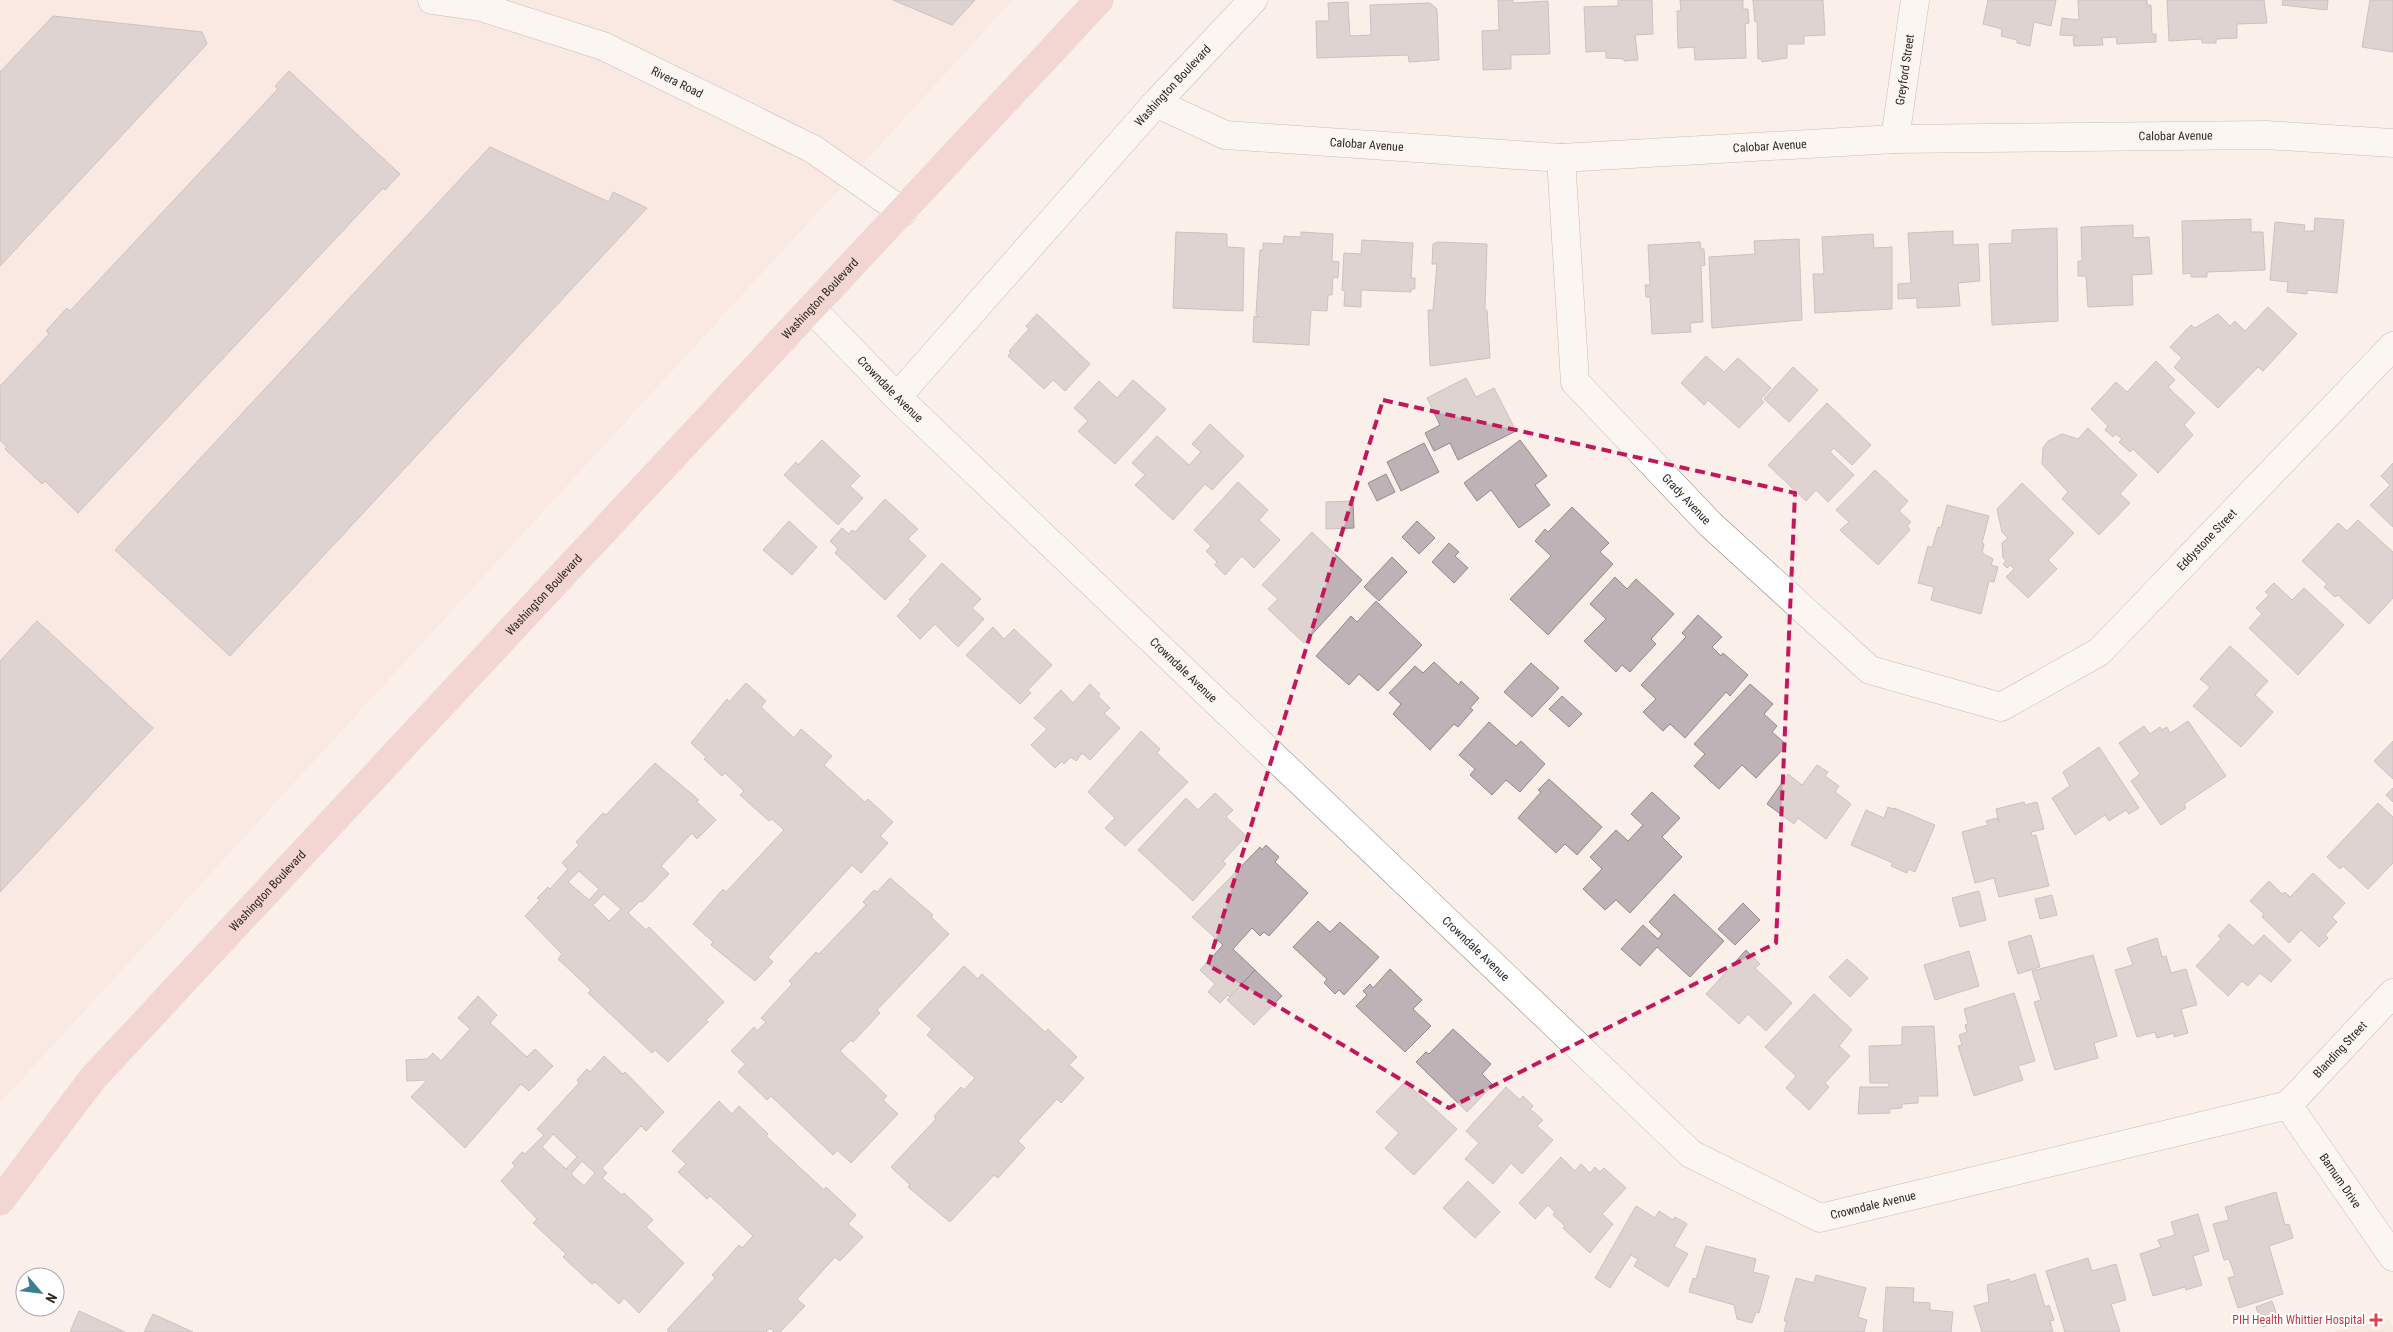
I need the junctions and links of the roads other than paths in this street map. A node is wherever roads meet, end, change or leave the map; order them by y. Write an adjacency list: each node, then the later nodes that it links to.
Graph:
1 (432, 0): 9 (street, Rivera Road)
2 (1100, 0): 9 (main road, Washington Boulevard)
3 (1253, 0): 5 (street, Washington Boulevard)
4 (1915, 0): 6 (street, Greyford Street)
5 (1156, 103): 8 (street, Calobar Avenue); 12 (street, Washington Boulevard)
6 (1895, 139): 7 (street, Calobar Avenue); 8 (street, Calobar Avenue)
7 (2393, 143)
8 (1561, 158): 13 (street, Grady Avenue)
9 (903, 212): 10 (main road, Washington Boulevard)
10 (812, 310): 12 (street, Crowndale Avenue); 16 (main road, Washington Boulevard)
11 (2393, 346): 13 (street, Eddystone Street)
12 (897, 397): 15 (street, Crowndale Avenue)
13 (2000, 707)
14 (2393, 993): 15 (street, Blanding Street)
15 (2288, 1105): 17 (street, Barnum Drive)
16 (0, 1201)
17 (2393, 1257)

